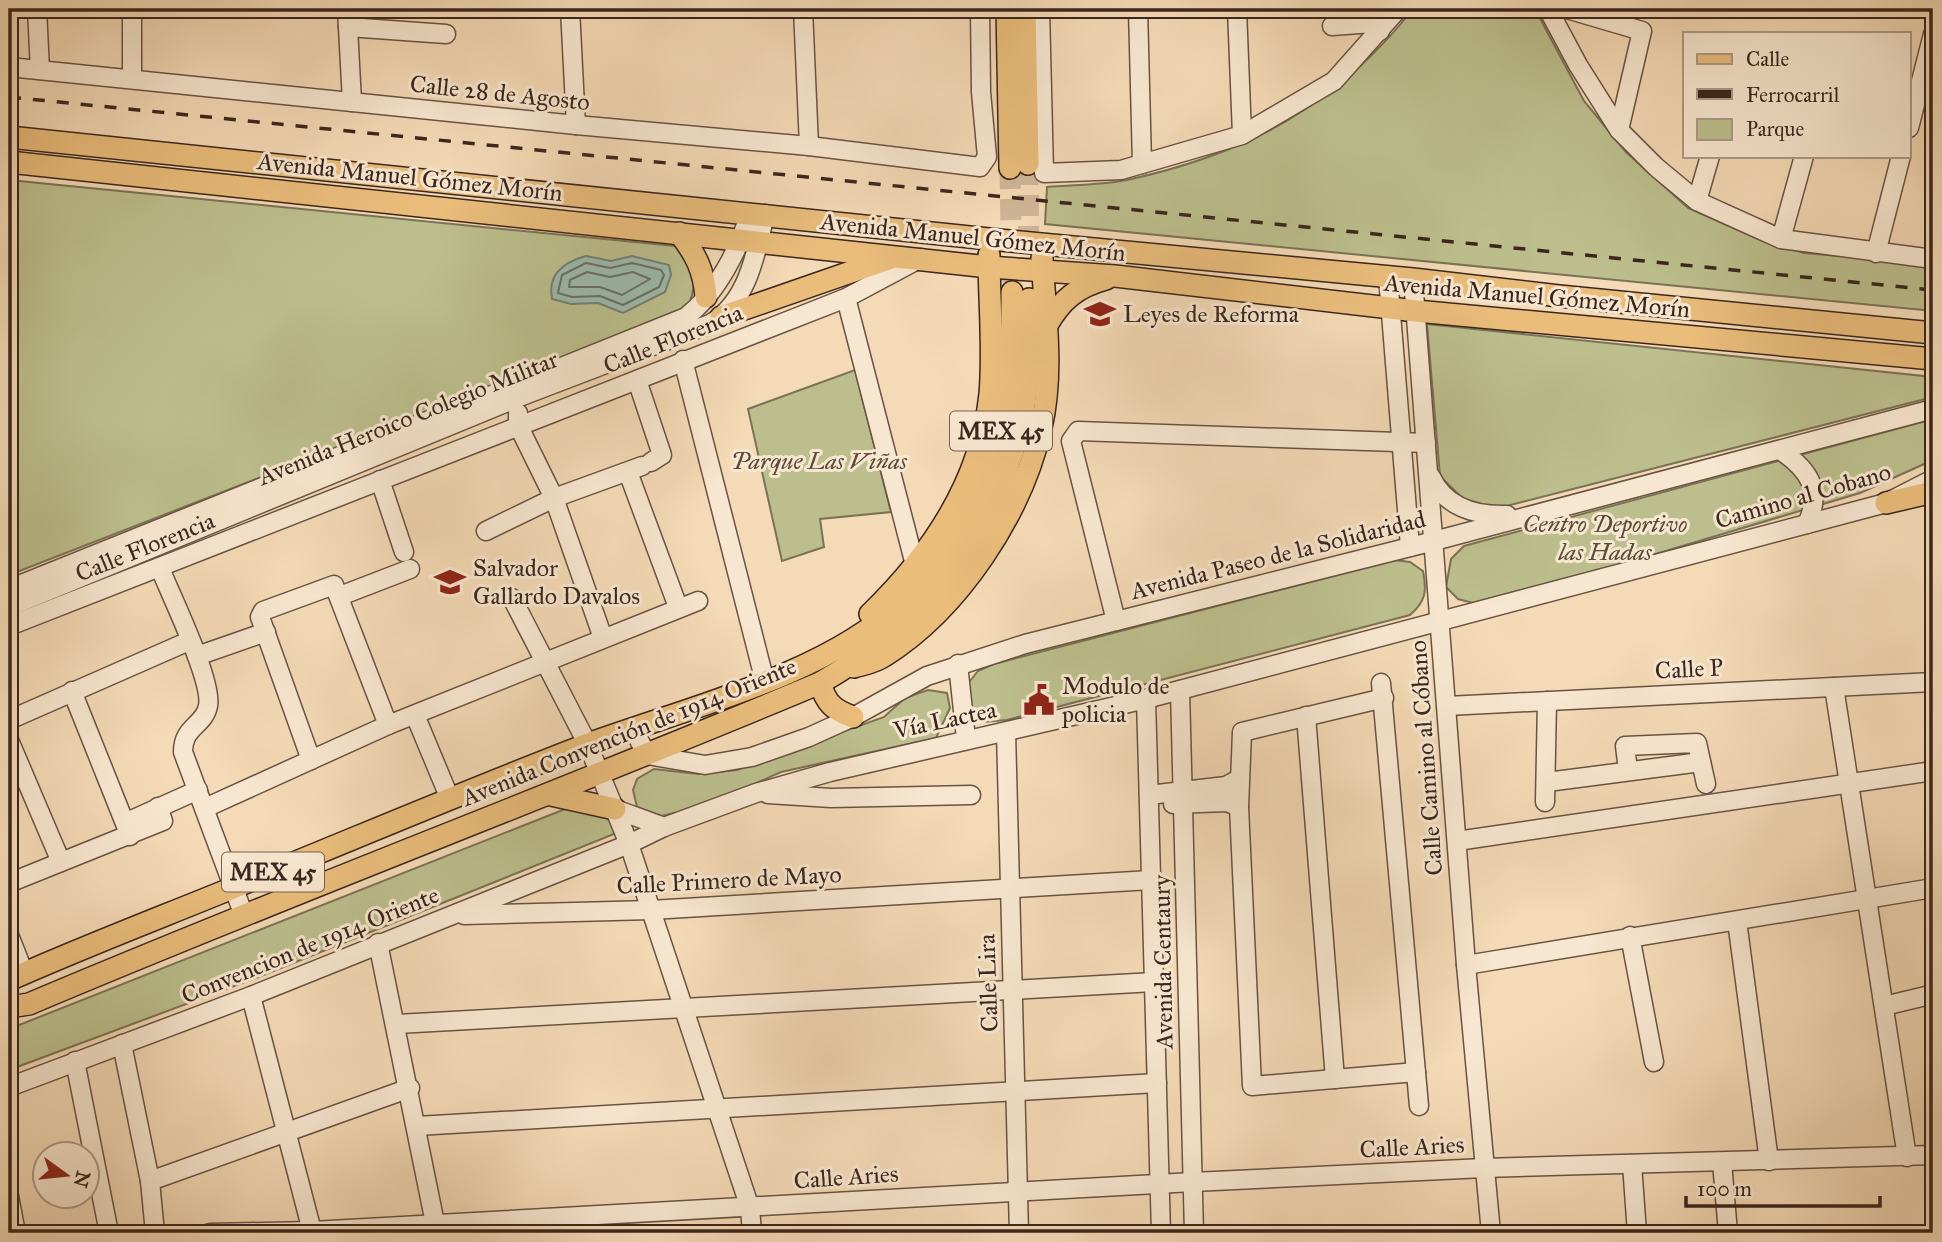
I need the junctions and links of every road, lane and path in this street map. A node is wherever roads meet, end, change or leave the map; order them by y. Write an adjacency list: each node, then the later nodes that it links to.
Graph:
1 (37, 9): 22 (street)
2 (132, 9): 23 (street)
3 (570, 9): 26 (street)
4 (803, 9): 30 (street)
5 (980, 9): 30 (street, Calle 28 de Agosto)
6 (1007, 9): 37 (main road)
7 (1025, 9): 20 (main road)
8 (1032, 9): 20 (street)
9 (1040, 9): 37 (street)
10 (1138, 9): 35 (street)
11 (1237, 9): 28 (street)
12 (1398, 9): 17 (street)
13 (1548, 9): 27 (street)
14 (1567, 9): 27 (street)
15 (347, 18): 18 (street); 24 (street)
16 (1332, 26): 17 (street)
17 (1380, 31): 28 (street)
18 (446, 34)
19 (1933, 34): 25 (street)
20 (1026, 46): 37 (main road)
21 (9, 67): 22 (street, Calle 28 de Agosto)
22 (40, 70): 23 (street, Calle 28 de Agosto)
23 (132, 78): 24 (street, Calle 28 de Agosto)
24 (352, 102): 26 (street, Calle 28 de Agosto)
25 (1910, 124)
26 (576, 125): 30 (street, Calle 28 de Agosto)
27 (1619, 130): 39 (street)
28 (1242, 135): 35 (street)
29 (9, 137): 36 (main road, Avenida Manuel Gómez Morín)
30 (809, 146)
31 (1709, 158): 39 (street)
32 (1803, 158): 43 (street)
33 (1901, 158): 46 (street)
34 (9, 162): 38 (main road, Avenida Manuel Gómez Morín)
35 (1142, 164): 37 (street)
36 (323, 168): 38 (main road); 40 (main road, Avenida Manuel Gómez Morín)
37 (1027, 168)
38 (222, 184): 41 (main road, Avenida Manuel Gómez Morín)
39 (1697, 201): 43 (street)
40 (757, 213): 42 (main road, Avenida Manuel Gómez Morín); 44 (street, Avenida Heroico Colegio Militar)
41 (679, 233): 44 (main road, Avenida Manuel Gómez Morín); 55 (main road)
42 (989, 239): 45 (main road, Avenida Manuel Gómez Morín); 50 (main road)
43 (1781, 239): 46 (street)
44 (750, 241): 47 (main road, Avenida Manuel Gómez Morín); 55 (street, Avenida Heroico Colegio Militar); 59 (street, Avenida Heroico Colegio Militar)
45 (1041, 244): 51 (main road); 53 (main road, Avenida Manuel Gómez Morín)
46 (1876, 253): 49 (street)
47 (896, 256): 48 (main road, Avenida Manuel Gómez Morín); 59 (main road)
48 (921, 258): 50 (main road, Avenida Manuel Gómez Morín); 56 (street, Calle Florencia)
49 (1933, 259)
50 (989, 267): 51 (main road, Avenida Manuel Gómez Morín); 85 (main road)
51 (1042, 271): 52 (main road, Avenida Manuel Gómez Morín); 60 (main road)
52 (1115, 276): 57 (main road, Avenida Manuel Gómez Morín); 60 (main road)
53 (1388, 277): 54 (main road, Avenida Manuel Gómez Morín); 57 (street)
54 (1413, 279): 58 (street, Calle Camino al Cóbano); 61 (main road, Avenida Manuel Gómez Morín)
55 (706, 297): 87 (street, Avenida Heroico Colegio Militar)
56 (846, 298): 63 (street, Calle Florencia); 85 (street)
57 (1391, 308): 58 (main road, Avenida Manuel Gómez Morín); 68 (street)
58 (1416, 311): 62 (main road, Avenida Manuel Gómez Morín); 69 (street, Calle Camino al Cóbano)
59 (721, 317): 65 (street, Avenida Heroico Colegio Militar)
60 (1047, 325): 102 (main road)
61 (1933, 333)
62 (1933, 359)
63 (683, 360): 64 (street, Calle Florencia); 103 (street)
64 (637, 380): 67 (street, Calle Florencia); 71 (street)
65 (522, 396): 67 (street); 76 (street, Avenida Heroico Colegio Militar)
66 (1933, 409): 70 (street, Avenida Paseo de la Solidaridad)
67 (518, 425): 74 (street, Calle Florencia); 77 (street)
68 (1402, 442): 69 (street); 84 (street); 94 (street)
69 (1426, 443): 72 (street, Calle Camino al Cóbano)
70 (1780, 450): 80 (street, Avenida Paseo de la Solidaridad); 81 (street)
71 (640, 467): 77 (street); 92 (street)
72 (1428, 467): 80 (street); 83 (street, Calle Camino al Cóbano)
73 (1933, 479): 78 (street, Camino al Cobano)
74 (380, 480): 79 (street, Calle Florencia); 88 (street)
75 (1933, 492): 78 (main road)
76 (288, 494): 79 (street); 91 (street, Avenida Heroico Colegio Militar)
77 (554, 498): 82 (street); 97 (street)
78 (1886, 503): 81 (street, Camino al Cobano)
79 (309, 507): 86 (street, Calle Florencia)
80 (1535, 514): 83 (street, Avenida Paseo de la Solidaridad)
81 (1807, 524): 93 (street, Camino al Cobano)
82 (486, 531)
83 (1434, 541): 84 (street, Avenida Paseo de la Solidaridad); 93 (street, Calle Camino al Cóbano)
84 (1410, 547): 94 (street, Avenida Paseo de la Solidaridad)
85 (915, 565): 99 (main road)
86 (160, 568): 95 (street, Calle Florencia); 98 (street)
87 (9, 589)
88 (340, 596): 96 (street); 116 (street)
89 (512, 598): 100 (street)
90 (698, 601): 92 (street)
91 (9, 607)
92 (678, 607): 97 (street)
93 (1441, 619): 107 (street, Vía Lactea); 111 (street, Calle Camino al Cóbano)
94 (1116, 621): 101 (street, Avenida Paseo de la Solidaridad)
95 (9, 626)
96 (266, 632): 98 (street); 123 (street)
97 (603, 638): 100 (street)
98 (193, 649): 108 (street); 131 (street)
99 (830, 651): 102 (main road, Avenida Convención de 1914 Oriente / MEX 45); 103 (main road, Avenida Convención de 1914 Oriente / MEX 45)
100 (543, 661): 112 (street); 121 (street)
101 (958, 664): 114 (street, Avenida Paseo de la Solidaridad); 119 (street)
102 (839, 672): 104 (main road, Avenida Convención de 1914 Oriente / MEX 45)
103 (765, 682): 117 (main road, Avenida Convención de 1914 Oriente / MEX 45)
104 (820, 682): 114 (main road); 122 (main road, Avenida Convención de 1914 Oriente / MEX 45)
105 (1933, 682): 106 (street, Calle P)
106 (1835, 687): 110 (street, Calle P); 130 (street)
107 (1180, 690): 109 (street, Vía Lactea); 136 (street, Avenida Centaury)
108 (72, 691): 115 (street); 144 (street)
109 (1146, 699): 118 (street, Vía Lactea); 138 (street, Avenida Centaury)
110 (1547, 701): 111 (street, Calle P); 128 (street)
111 (1447, 706): 145 (street, Calle Camino al Cóbano)
112 (415, 715): 116 (street); 137 (street)
113 (1306, 716): 127 (street); 175 (street); 176 (street)
114 (853, 718): 122 (street, Avenida Paseo de la Solidaridad)
115 (9, 720)
116 (388, 725): 123 (street)
117 (634, 729): 121 (main road, Avenida Convención de 1914 Oriente / MEX 45); 122 (street)
118 (1006, 732): 119 (street, Vía Lactea); 150 (street, Calle Lira)
119 (967, 738): 125 (street, Vía Lactea)
120 (9, 740): 147 (street)
121 (588, 745): 126 (street); 137 (main road, Avenida Convención de 1914 Oriente / MEX 45)
122 (647, 755): 126 (main road, Avenida Convención de 1914 Oriente / MEX 45)
123 (311, 760): 141 (street)
124 (1933, 771): 130 (street)
125 (830, 772): 132 (street, Vía Lactea); 135 (street)
126 (601, 773): 133 (main road, Avenida Convención de 1914 Oriente / MEX 45); 142 (street)
127 (1239, 779): 136 (street); 140 (street)
128 (1547, 782): 129 (street); 139 (street)
129 (1706, 784)
130 (1849, 784): 145 (street); 153 (street)
131 (198, 790): 141 (street); 144 (street)
132 (756, 793): 135 (street); 143 (street, Vía Lactea)
133 (551, 795): 142 (main road); 155 (main road, Avenida Convención de 1914 Oriente / MEX 45)
134 (971, 796): 135 (street)
135 (831, 797)
136 (1183, 797): 138 (street); 140 (street); 192 (street, Avenida Centaury)
137 (450, 799): 151 (main road, Avenida Convención de 1914 Oriente / MEX 45)
138 (1149, 800): 148 (street, Avenida Centaury)
139 (1545, 802)
140 (1239, 807): 176 (street)
141 (205, 808): 151 (street)
142 (615, 809): 143 (street); 146 (street)
143 (664, 827): 146 (street, Vía Lactea)
144 (128, 829): 147 (street)
145 (1457, 841): 161 (street, Calle Camino al Cóbano)
146 (629, 844): 154 (street); 156 (street, Convencion de 1914 Oriente)
147 (61, 862): 149 (street)
148 (1151, 880): 150 (street, Calle Primero de Mayo); 163 (street, Avenida Centaury)
149 (9, 883)
150 (1010, 887): 154 (street, Calle Primero de Mayo); 164 (street, Calle Lira)
151 (233, 888): 155 (street); 162 (main road, Avenida Convención de 1914 Oriente / MEX 45)
152 (1933, 888): 153 (street)
153 (1869, 898): 157 (street); 168 (street)
154 (651, 910): 156 (street, Calle Primero de Mayo); 169 (street)
155 (243, 913): 167 (main road, Avenida Convención de 1914 Oriente / MEX 45)
156 (450, 916): 160 (street, Convencion de 1914 Oriente)
157 (1737, 921): 159 (street); 187 (street)
158 (9, 935): 162 (street)
159 (1630, 936): 161 (street); 174 (street)
160 (378, 943): 166 (street, Convencion de 1914 Oriente); 171 (street)
161 (1466, 965): 190 (street, Calle Camino al Cóbano)
162 (16, 976)
163 (1154, 982): 164 (street); 177 (street, Avenida Centaury)
164 (1013, 988): 169 (street); 180 (street, Calle Lira)
165 (1930, 995): 168 (street)
166 (251, 996): 172 (street, Convencion de 1914 Oriente); 184 (street)
167 (19, 1005): 170 (street, Avenida Convención de 1914 Oriente)
168 (1884, 1006): 186 (street)
169 (683, 1008): 171 (street); 182 (street)
170 (9, 1014)
171 (397, 1024): 179 (street)
172 (122, 1044): 173 (street, Convencion de 1914 Oriente); 191 (street)
173 (75, 1061): 178 (street, Convencion de 1914 Oriente); 200 (street)
174 (1654, 1062)
175 (1416, 1072): 176 (street); 181 (street)
176 (1335, 1079)
177 (1157, 1083): 180 (street); 193 (street, Avenida Centaury)
178 (9, 1087)
179 (410, 1088): 183 (street); 184 (street)
180 (1016, 1091): 182 (street); 194 (street, Calle Lira)
181 (1419, 1107)
182 (717, 1111): 183 (street); 196 (street)
183 (417, 1126): 197 (street)
184 (286, 1133): 191 (street); 198 (street)
185 (1933, 1155): 186 (street, Calle Aries)
186 (1907, 1157): 187 (street, Calle Aries)
187 (1769, 1161): 188 (street, Calle Aries)
188 (1722, 1162): 189 (street, Calle Aries); 209 (street)
189 (1632, 1164): 190 (street, Calle Aries); 208 (street)
190 (1485, 1168): 192 (street, Calle Aries); 207 (street, Calle Camino al Cóbano)
191 (149, 1181): 201 (street)
192 (1193, 1182): 193 (street, Calle Aries); 206 (street, Avenida Centaury)
193 (1160, 1184): 194 (street, Calle Aries); 205 (street, Avenida Centaury)
194 (1017, 1190): 196 (street, Calle Aries); 204 (street, Calle Lira)
195 (9, 1196): 199 (street)
196 (750, 1208): 197 (street, Calle Aries); 203 (street)
197 (436, 1228): 198 (street, Calle Aries)
198 (312, 1231): 202 (street, Calle Aries)
199 (16, 1233)
200 (109, 1233)
201 (155, 1233)
202 (210, 1233)
203 (752, 1233)
204 (1018, 1233)
205 (1161, 1233)
206 (1194, 1233)
207 (1491, 1233)
208 (1637, 1233)
209 (1728, 1233)

